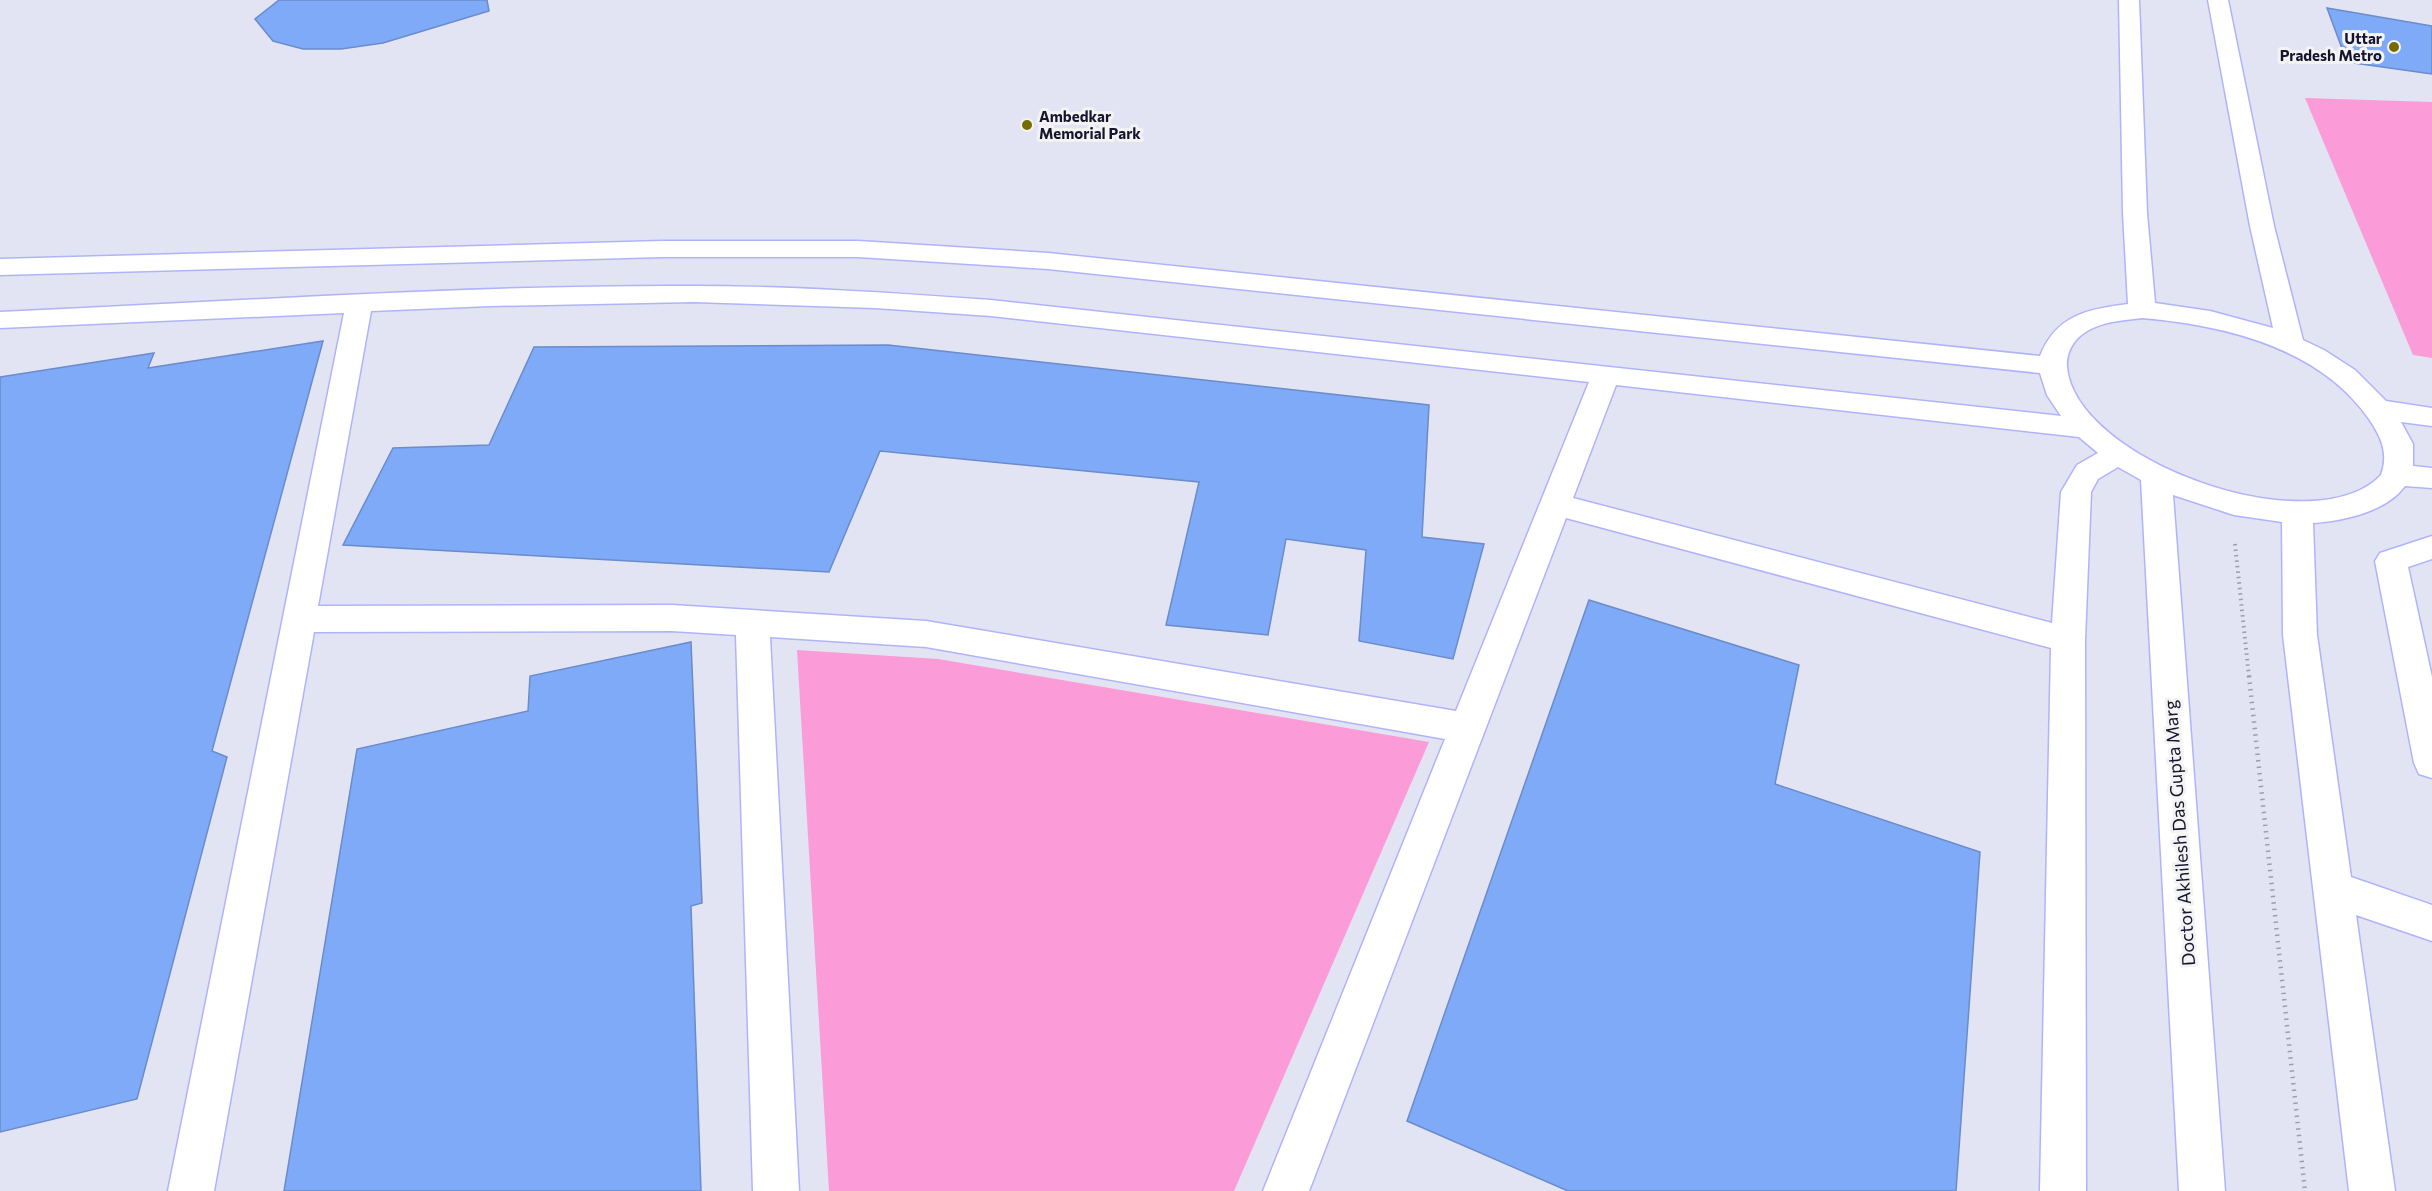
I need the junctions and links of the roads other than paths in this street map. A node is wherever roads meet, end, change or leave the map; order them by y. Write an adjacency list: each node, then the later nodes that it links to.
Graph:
1 (2129, 0): 5 (street)
2 (2218, 0): 7 (street)
3 (0, 267): 8 (street)
4 (359, 304): 6 (street); 9 (street); 20 (street)
5 (2142, 310): 7 (street); 8 (street)
6 (0, 320)
7 (2291, 345): 10 (street)
8 (2052, 366): 12 (street)
9 (1605, 377): 12 (street); 17 (street)
10 (2380, 410): 11 (street); 15 (street)
11 (2432, 417)
12 (2087, 428): 13 (street)
13 (2120, 455): 14 (street); 22 (street)
14 (2156, 475): 18 (street); 31 (street, Doctor Akhilesh Das Gupta Marg)
15 (2396, 476): 16 (street); 18 (street)
16 (2432, 478)
17 (1555, 504): 22 (street); 23 (street)
18 (2296, 512): 25 (street)
19 (2432, 547): 24 (street)
20 (299, 619): 21 (street); 27 (street)
21 (752, 623): 23 (street); 28 (street)
22 (2068, 640): 30 (street)
23 (1468, 728): 29 (street)
24 (2432, 763)
25 (2333, 889): 26 (street); 32 (street)
26 (2432, 923)
27 (191, 1191)
28 (776, 1191)
29 (1286, 1191)
30 (2063, 1191)
31 (2202, 1191)
32 (2372, 1191)

